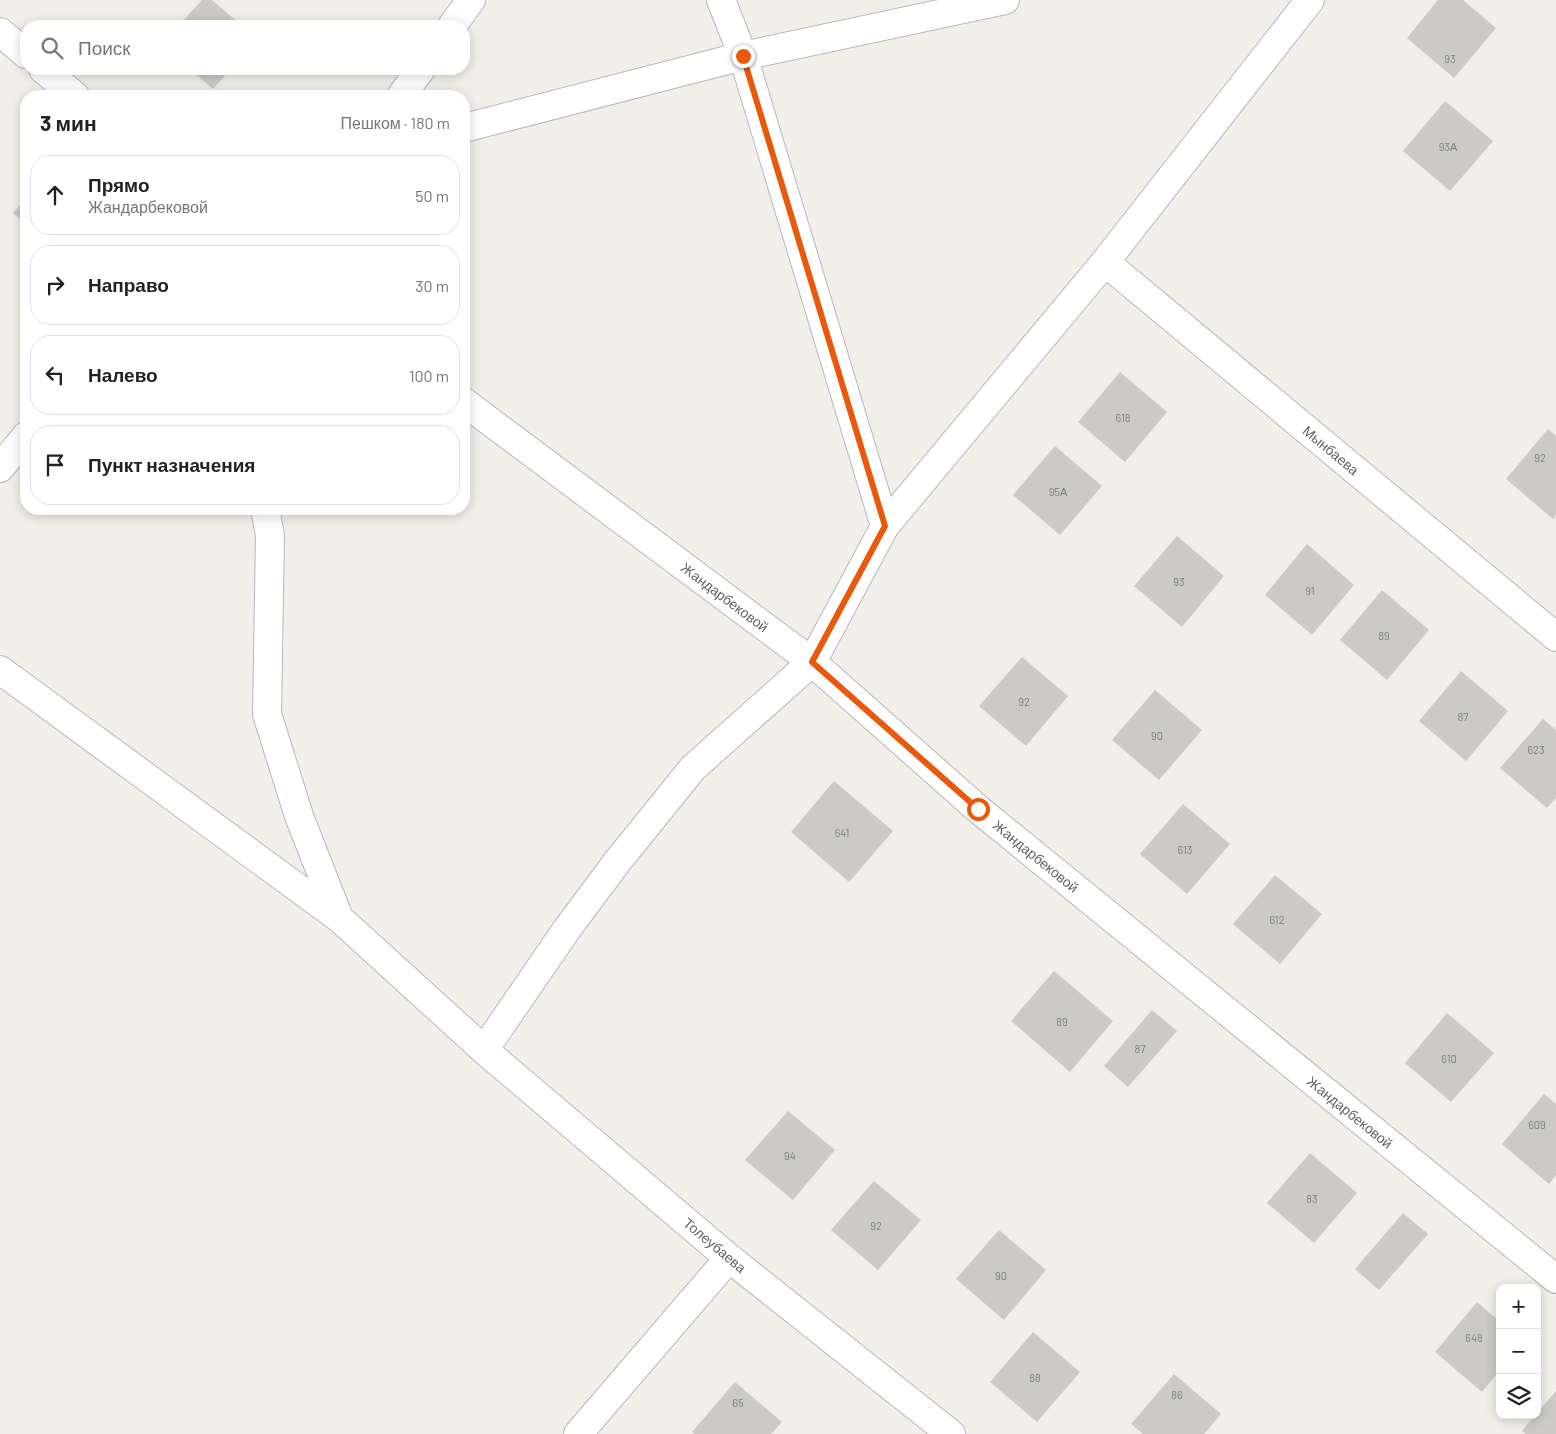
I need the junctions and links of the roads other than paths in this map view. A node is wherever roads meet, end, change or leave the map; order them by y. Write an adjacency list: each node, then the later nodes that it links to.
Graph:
1 (471, 0): 5 (street)
2 (721, 0): 8 (street)
3 (1005, 0): 8 (street)
4 (1310, 0): 14 (street)
5 (456, 20)
6 (0, 32): 7 (street)
7 (20, 49)
8 (743, 56): 13 (street); 19 (street)
9 (50, 75): 11 (street)
10 (417, 75): 12 (street)
11 (68, 90)
12 (405, 90)
13 (470, 126)
14 (1105, 262): 19 (street); 20 (street, Мынбаева)
15 (470, 406): 21 (street, Жандарбековой)
16 (20, 443): 17 (street)
17 (0, 468)
18 (265, 515): 23 (street)
19 (885, 526): 21 (street)
20 (1556, 637)
21 (812, 662): 24 (street); 26 (street, Жандарбековой)
22 (0, 670): 23 (street, Толеубаева)
23 (339, 918): 24 (street, Толеубаева)
24 (484, 1050): 25 (street, Толеубаева)
25 (729, 1258): 27 (street); 28 (street, Толеубаева)
26 (1556, 1279)
27 (578, 1434)
28 (951, 1434)

